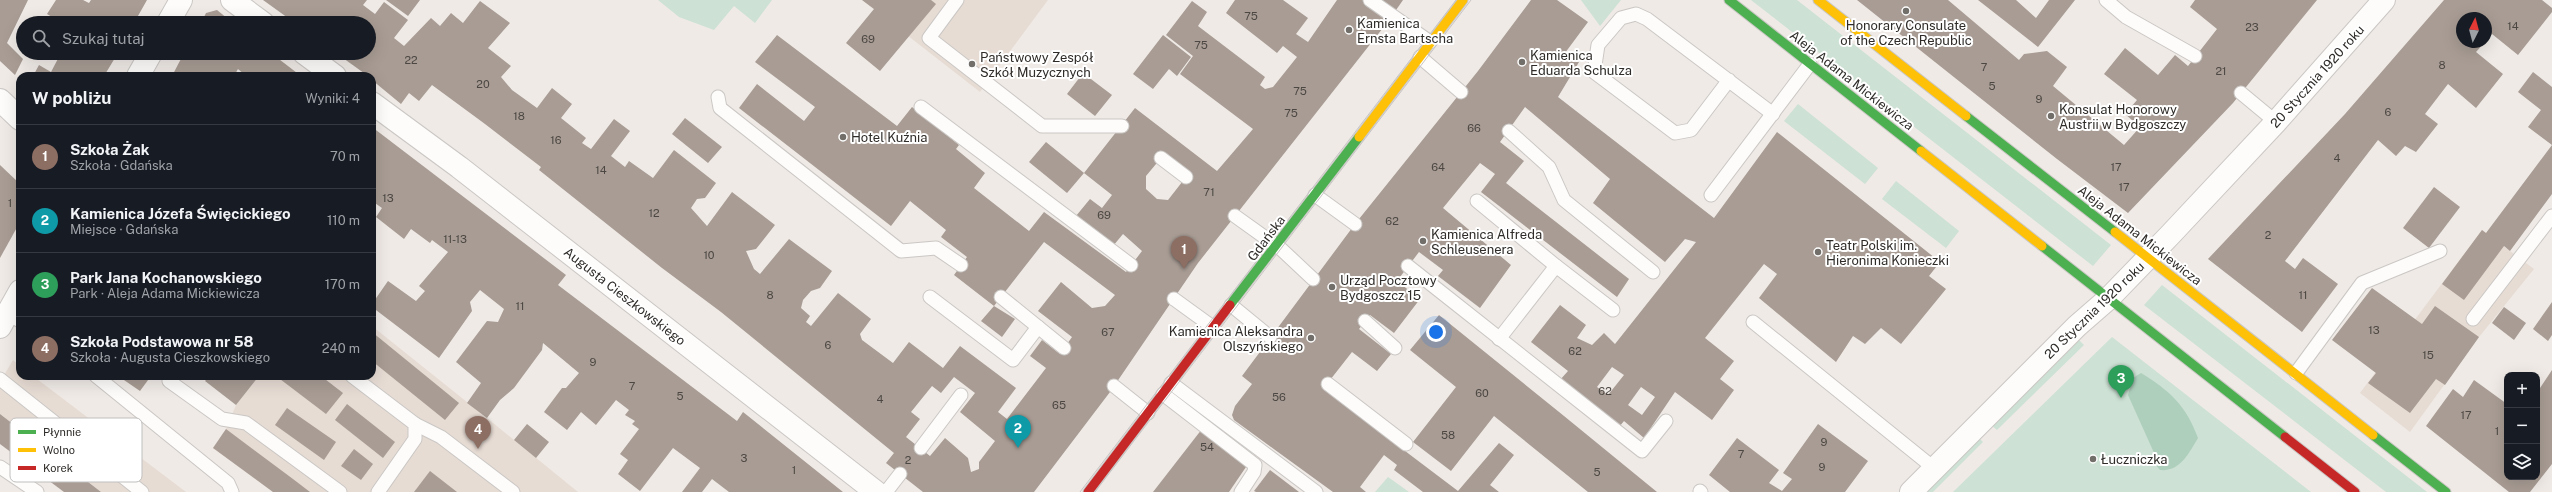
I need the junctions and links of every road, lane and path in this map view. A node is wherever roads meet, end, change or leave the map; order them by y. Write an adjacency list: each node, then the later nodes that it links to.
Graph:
1 (181, 0): 10 (street)
2 (232, 0): 11 (street)
3 (957, 0): 30 (lane)
4 (1370, 0): 12 (lane)
5 (1729, 0): 17 (street, Aleja Adama Mickiewicza)
6 (1818, 0): 42 (street, Aleja Adama Mickiewicza)
7 (2106, 0): 13 (lane)
8 (2384, 0): 29 (street, 20 Stycznia 1920 roku)
9 (1461, 1): 12 (street, Gdańska)
10 (172, 16)
11 (254, 16)
12 (1430, 42): 14 (street, Gdańska)
13 (2195, 56)
14 (1420, 57): 21 (lane); 34 (street, Gdańska)
15 (147, 60): 18 (street)
16 (313, 60): 19 (street)
17 (1810, 64): 27 (lane); 52 (street, Aleja Adama Mickiewicza)
18 (140, 72)
19 (330, 72)
20 (1729, 80): 20 (lane); 27 (lane)
21 (1461, 92)
22 (2241, 93): 29 (lane)
23 (718, 97): 43 (lane)
24 (0, 100): 28 (street)
25 (376, 106): 94 (street, Augusta Cieszkowskiego)
26 (921, 106): 44 (lane)
27 (1773, 114): 35 (lane)
28 (16, 115)
29 (2276, 122): 42 (street, 20 Stycznia 1920 roku)
30 (1122, 126)
31 (1509, 131): 47 (lane)
32 (1161, 158): 33 (lane)
33 (1186, 177)
34 (1315, 195): 39 (lane); 40 (street, Gdańska)
35 (1712, 195)
36 (1477, 201): 46 (lane)
37 (1235, 216): 40 (lane)
38 (2552, 216): 56 (lane)
39 (1355, 224)
40 (1276, 246): 48 (lane); 54 (street, Gdańska)
41 (2440, 251): 66 (lane)
42 (2148, 257): 52 (street, 20 Stycznia 1920 roku); 66 (street, Aleja Adama Mickiewicza)
43 (961, 265)
44 (1131, 266)
45 (1408, 266): 63 (lane)
46 (1556, 266): 55 (lane); 63 (lane)
47 (1652, 272)
48 (1313, 279)
49 (930, 297): 60 (lane)
50 (1001, 297): 60 (lane)
51 (1174, 298): 61 (lane)
52 (2108, 299): 83 (street, 20 Stycznia 1920 roku); 100 (street, Aleja Adama Mickiewicza)
53 (16, 302): 57 (street)
54 (1231, 305): 61 (street, Gdańska); 62 (lane)
55 (1613, 310)
56 (2472, 319)
57 (9, 321)
58 (1365, 321): 65 (lane)
59 (1753, 322): 83 (lane)
60 (1038, 326): 64 (lane)
61 (1214, 328): 71 (street, Gdańska)
62 (1270, 337)
63 (1499, 339): 78 (lane)
64 (1064, 348)
65 (1395, 348)
66 (2296, 373): 101 (street, Aleja Adama Mickiewicza)
67 (0, 379): 77 (lane)
68 (101, 380): 90 (lane)
69 (169, 380): 91 (lane)
70 (357, 380): 79 (lane)
71 (1171, 383): 74 (street, Gdańska); 98 (lane)
72 (1328, 384): 80 (lane)
73 (1114, 386): 76 (lane)
74 (1163, 394): 76 (street, Gdańska); 97 (lane)
75 (961, 395): 81 (lane)
76 (1148, 413): 96 (street, Gdańska)
77 (49, 418)
78 (1666, 421)
79 (415, 424): 92 (lane); 93 (lane)
80 (1406, 444)
81 (921, 448)
82 (0, 467): 84 (lane)
83 (1934, 468): 99 (street, 20 Stycznia 1920 roku)
84 (10, 474)
85 (900, 474): 95 (lane)
86 (22, 482): 88 (lane)
87 (129, 482): 89 (lane)
88 (37, 492)
89 (142, 492)
90 (232, 492)
91 (340, 492)
92 (378, 492)
93 (512, 492)
94 (876, 492)
95 (886, 492)
96 (1088, 492)
97 (1241, 492)
98 (1316, 492)
99 (1911, 492)
100 (2355, 492)
101 (2446, 492)

